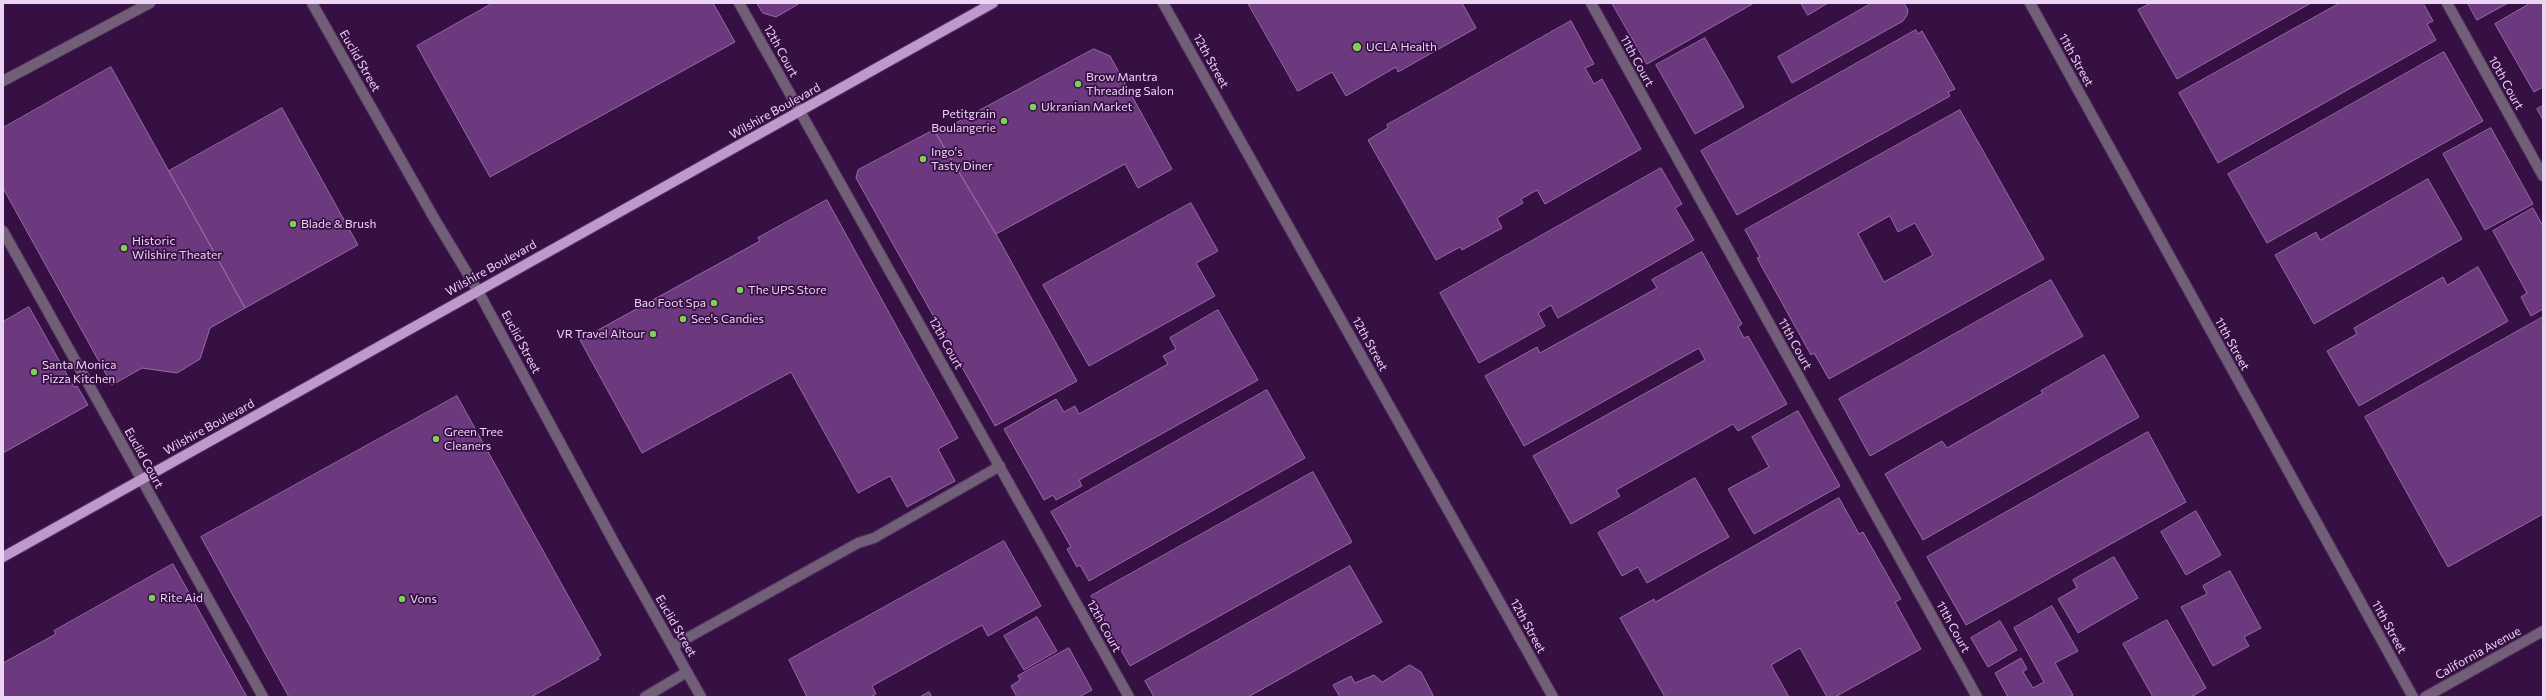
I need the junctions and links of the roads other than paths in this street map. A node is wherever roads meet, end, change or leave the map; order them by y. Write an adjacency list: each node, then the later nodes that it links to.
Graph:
1 (150, 3): 9 (street)
2 (312, 3): 13 (street, Euclid Street)
3 (739, 3): 10 (street, 12th Court)
4 (993, 3): 10 (main road, Wilshire Boulevard)
5 (1163, 3): 24 (street, 12th Street)
6 (1590, 3): 25 (street, 11th Court)
7 (2030, 3): 26 (street, 11th Street)
8 (2447, 3): 11 (street, 10th Court)
9 (3, 81)
10 (801, 112): 13 (main road, Wilshire Boulevard); 14 (street, 12th Court)
11 (2543, 176)
12 (3, 231): 15 (street, Euclid Court)
13 (478, 291): 15 (main road, Wilshire Boulevard); 18 (street, Euclid Street)
14 (1000, 466): 18 (street); 23 (street, 12th Court)
15 (141, 479): 16 (main road, Wilshire Boulevard); 20 (street, Euclid Court)
16 (3, 557)
17 (2543, 631): 27 (street, California Avenue)
18 (673, 646): 19 (street, Euclid Street)
19 (688, 672): 21 (street); 22 (street, Euclid Street)
20 (263, 697)
21 (645, 697)
22 (701, 697)
23 (1129, 697)
24 (1553, 697)
25 (1977, 697)
26 (2413, 697)
27 (2425, 697)

